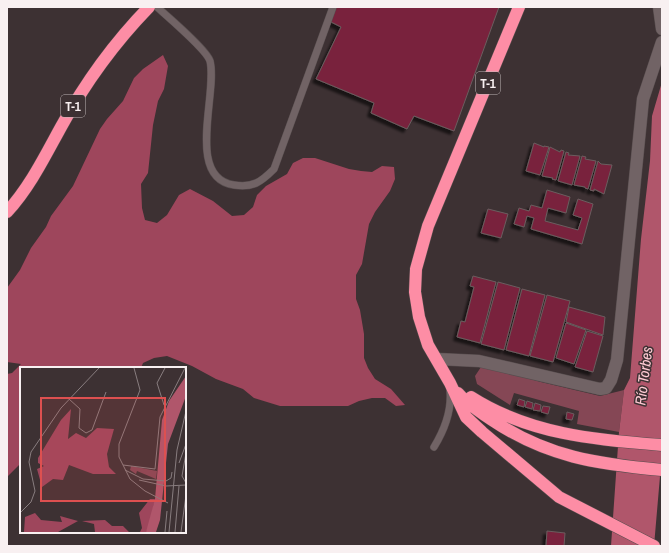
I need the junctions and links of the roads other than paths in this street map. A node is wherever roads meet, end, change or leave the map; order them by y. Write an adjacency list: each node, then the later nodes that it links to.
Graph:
1 (149, 7): 8 (highway, T-1)
2 (157, 7): 3 (lane)
3 (333, 7)
4 (519, 7): 9 (highway, T-1)
5 (658, 7): 6 (street)
6 (662, 30)
7 (662, 42): 9 (street)
8 (7, 212)
9 (437, 359): 10 (highway, T-1)
10 (450, 383): 11 (highway); 12 (lane); 13 (highway); 14 (highway)
11 (662, 445)
12 (434, 447)
13 (662, 470)
14 (654, 546)

